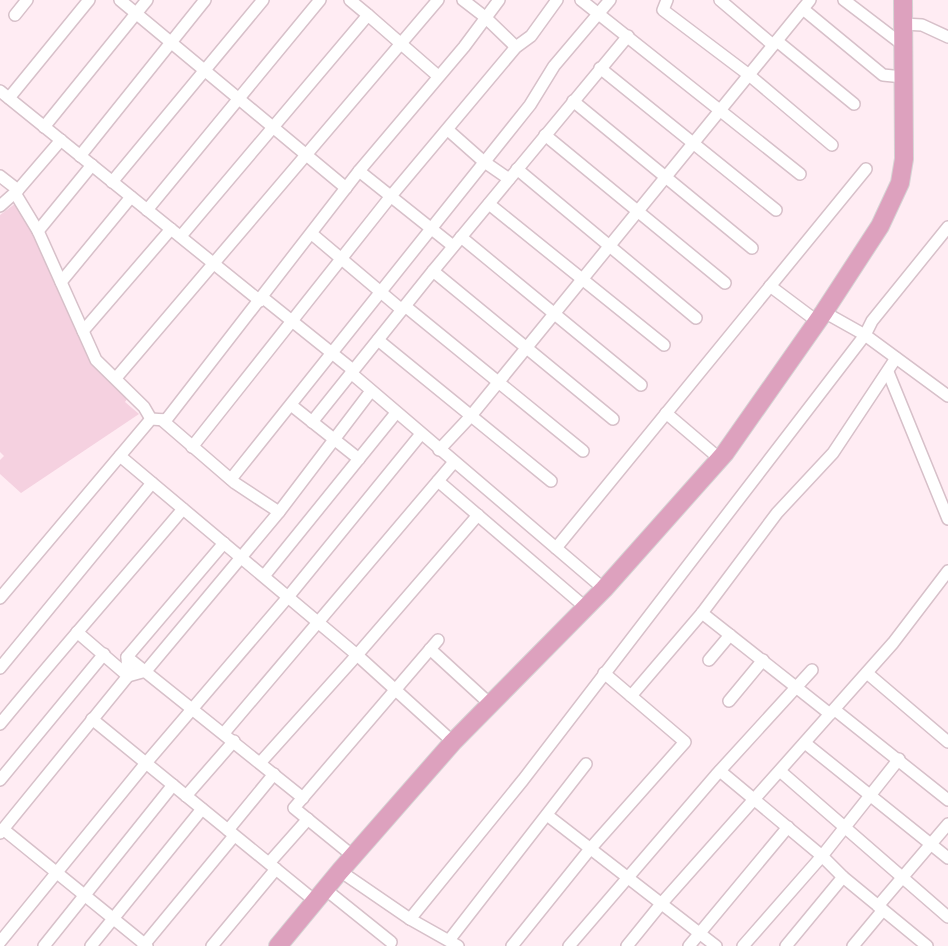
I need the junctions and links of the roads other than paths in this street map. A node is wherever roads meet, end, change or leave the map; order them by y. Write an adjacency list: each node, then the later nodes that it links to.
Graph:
1 (27, 0): 21 (street)
2 (89, 0): 39 (street)
3 (120, 0): 20 (street)
4 (147, 0): 20 (street)
5 (205, 0): 29 (street)
6 (263, 0): 34 (street)
7 (320, 0): 40 (street)
8 (350, 0): 22 (street)
9 (438, 0): 30 (street)
10 (462, 0): 24 (street)
11 (499, 0): 24 (street)
12 (557, 0): 32 (street)
13 (581, 0): 23 (street)
14 (610, 0): 23 (street)
15 (667, 0): 35 (street)
16 (720, 0): 28 (street)
17 (844, 0): 31 (street)
18 (903, 0): 25 (main road)
19 (807, 4): 28 (street); 37 (street)
20 (136, 14): 29 (street); 44 (street)
21 (15, 15)
22 (368, 15): 30 (street); 45 (street)
23 (599, 15): 26 (street); 53 (street)
24 (485, 17): 32 (street); 36 (street)
25 (903, 24): 27 (street); 31 (main road)
26 (628, 36): 33 (street); 43 (street)
27 (948, 37)
28 (775, 43): 35 (street); 42 (street)
29 (170, 44): 34 (street); 51 (street)
30 (401, 45): 36 (street); 52 (street)
31 (903, 45): 37 (main road)
32 (516, 47): 46 (street)
33 (600, 68): 41 (street); 49 (street)
34 (205, 70): 40 (street); 62 (street)
35 (749, 75): 43 (street); 50 (street)
36 (438, 76): 57 (street)
37 (903, 77): 92 (main road)
38 (0, 91): 39 (street)
39 (9, 98): 44 (street)
40 (238, 99): 45 (street); 69 (street)
41 (573, 101): 47 (street); 60 (street)
42 (854, 104)
43 (721, 109): 49 (street); 58 (street)
44 (44, 127): 48 (street)
45 (272, 127): 52 (street); 77 (street)
46 (448, 130): 53 (street); 65 (street)
47 (545, 135): 55 (street); 71 (street)
48 (61, 140): 51 (street); 64 (street)
49 (694, 142): 60 (street); 70 (street)
50 (832, 145)
51 (80, 156): 54 (street)
52 (307, 156): 63 (street); 82 (street)
53 (483, 161): 61 (street); 74 (street)
54 (92, 166): 62 (street); 75 (street)
55 (517, 169): 61 (street); 79 (street)
56 (866, 169): 87 (street)
57 (359, 171): 63 (street); 65 (street)
58 (800, 174)
59 (0, 176): 64 (street)
60 (665, 178): 71 (street); 80 (street)
61 (509, 179): 67 (street)
62 (112, 182): 66 (street)
63 (346, 188): 76 (street)
64 (17, 192): 68 (street); 75 (street)
65 (391, 196): 74 (street); 81 (street)
66 (131, 197): 69 (street); 85 (street)
67 (489, 204): 78 (street); 84 (street)
68 (0, 206)
69 (147, 210): 73 (street)
70 (776, 210)
71 (638, 211): 79 (street); 86 (street)
72 (948, 227): 96 (street)
73 (170, 229): 77 (street); 95 (street)
74 (432, 229): 78 (street); 88 (street)
75 (38, 231): 85 (street)
76 (312, 234): 81 (street); 89 (street)
77 (181, 236): 82 (street)
78 (457, 242): 83 (street); 91 (street)
79 (610, 246): 84 (street); 93 (street)
80 (752, 248)
81 (342, 260): 88 (street); 94 (street)
82 (214, 264): 89 (street); 104 (street)
83 (433, 271): 90 (street); 99 (street)
84 (582, 280): 91 (street); 98 (street)
85 (61, 282): 95 (street)
86 (725, 283)
87 (770, 286): 92 (street); 110 (street)
88 (381, 292): 90 (street); 100 (street)
89 (261, 299): 94 (street); 114 (street)
90 (404, 308): 97 (street); 105 (street)
91 (554, 313): 99 (street); 106 (street)
92 (821, 317): 96 (street); 123 (main road)
93 (696, 318)
94 (293, 320): 100 (street); 118 (street)
95 (83, 330): 104 (street)
96 (865, 335): 101 (street); 154 (street)
97 (378, 340): 102 (street); 112 (street)
98 (664, 345)
99 (526, 348): 105 (street); 113 (street)
100 (332, 353): 102 (street); 109 (street)
101 (896, 358): 103 (street); 108 (street)
102 (352, 372): 107 (street); 115 (street)
103 (888, 372): 132 (street); 142 (street)
104 (116, 378): 114 (street)
105 (498, 382): 112 (street); 120 (street)
106 (641, 385)
107 (371, 391): 111 (street); 117 (street)
108 (948, 396)
109 (291, 405): 115 (street); 125 (street)
110 (666, 413): 123 (street); 134 (street)
111 (396, 414): 116 (street); 122 (street)
112 (470, 417): 119 (street); 127 (street)
113 (613, 419)
114 (156, 420): 118 (street); 121 (street)
115 (312, 422): 117 (street)
116 (421, 434): 119 (street); 139 (street)
117 (334, 439): 122 (street); 130 (street)
118 (192, 447): 125 (street)
119 (439, 450): 124 (street)
120 (583, 451)
121 (120, 456): 128 (street); 140 (street)
122 (359, 459): 137 (street)
123 (720, 459): 138 (main road)
124 (454, 462): 126 (street); 134 (street)
125 (231, 479): 130 (street)
126 (438, 481): 131 (street); 143 (street)
127 (551, 481)
128 (152, 483): 129 (street); 151 (street)
129 (183, 509): 133 (street); 144 (street)
130 (279, 512): 135 (street)
131 (478, 515): 141 (street); 147 (street)
132 (948, 519)
133 (224, 543): 135 (street); 148 (street)
134 (556, 548): 138 (street)
135 (241, 558): 137 (street); 153 (street)
136 (948, 571): 155 (street)
137 (264, 576): 139 (street)
138 (604, 589): 141 (main road)
139 (288, 597): 143 (street); 162 (street)
140 (0, 598)
141 (584, 607): 161 (main road)
142 (702, 613): 145 (street); 159 (street)
143 (318, 622): 147 (street); 166 (street)
144 (77, 632): 146 (street); 165 (street)
145 (730, 635): 149 (street); 150 (street)
146 (104, 654): 156 (street); 178 (street)
147 (357, 655): 158 (street); 173 (street)
148 (128, 656): 153 (street); 156 (street)
149 (709, 660)
150 (763, 660): 157 (street); 160 (street)
151 (0, 668)
152 (812, 670): 157 (street)
153 (146, 671): 156 (street); 162 (street)
154 (604, 673): 159 (street); 210 (street)
155 (867, 673): 163 (street); 169 (street)
156 (128, 676): 164 (street)
157 (797, 686): 163 (street); 175 (street)
158 (394, 688): 161 (street); 168 (street); 182 (street)
159 (631, 696): 194 (street)
160 (729, 701)
161 (490, 704): 168 (main road)
162 (193, 708): 166 (street); 172 (street)
163 (833, 712): 170 (street); 171 (street)
164 (92, 719): 172 (street); 191 (street)
165 (0, 724)
166 (224, 733): 167 (street)
167 (234, 741): 173 (street); 181 (street)
168 (453, 742): 195 (main road)
169 (948, 742)
170 (805, 743): 176 (street); 180 (street)
171 (899, 759): 180 (street); 184 (street)
172 (146, 763): 179 (street); 200 (street)
173 (260, 763): 177 (street)
174 (586, 764): 186 (street)
175 (720, 771): 183 (street); 201 (street)
176 (780, 771): 183 (street); 190 (street)
177 (274, 774): 182 (street); 192 (street)
178 (0, 780)
179 (173, 785): 181 (street); 205 (street)
180 (870, 795): 190 (street); 193 (street)
181 (186, 796): 185 (street)
182 (303, 798): 187 (street)
183 (753, 800): 189 (street); 206 (street)
184 (948, 800)
185 (202, 809): 192 (street); 209 (street)
186 (547, 815): 194 (street); 215 (street)
187 (308, 819): 195 (street); 198 (street)
188 (948, 824): 193 (street)
189 (788, 827): 196 (street); 211 (street)
190 (844, 828): 196 (street); 203 (street)
191 (2, 831): 200 (street)
192 (231, 833): 198 (street); 216 (street)
193 (931, 844): 197 (street); 203 (street)
194 (590, 849): 201 (street); 221 (street)
195 (353, 856): 199 (main road)
196 (822, 856): 202 (street); 226 (street)
197 (948, 858)
198 (272, 866): 204 (street); 219 (street)
199 (340, 871): 204 (main road); 210 (street)
200 (57, 873): 205 (street); 212 (street)
201 (627, 877): 206 (street); 222 (street)
202 (843, 877): 207 (street); 227 (street)
203 (901, 879): 207 (street); 208 (street)
204 (320, 895): 213 (street); 220 (main road)
205 (85, 896): 209 (street); 217 (street)
206 (661, 904): 211 (street); 223 (street)
207 (881, 908): 214 (street); 228 (street)
208 (948, 918)
209 (113, 919): 216 (street); 218 (street)
210 (410, 919): 215 (street)
211 (700, 933): 224 (street); 225 (street)
212 (0, 942)
213 (391, 942)
214 (913, 942): 229 (street)
215 (454, 943)
216 (145, 945)
217 (44, 946)
218 (91, 946)
219 (212, 946)
220 (278, 946)
221 (512, 946)
222 (570, 946)
223 (627, 946)
224 (689, 946)
225 (716, 946)
226 (743, 946)
227 (786, 946)
228 (853, 946)
229 (927, 946)

